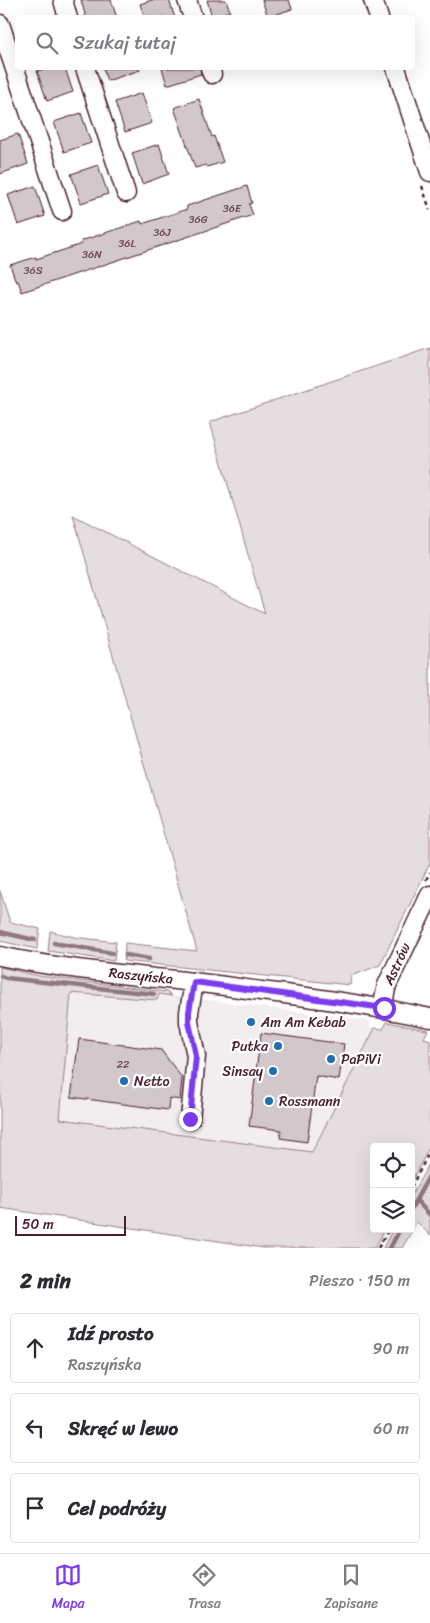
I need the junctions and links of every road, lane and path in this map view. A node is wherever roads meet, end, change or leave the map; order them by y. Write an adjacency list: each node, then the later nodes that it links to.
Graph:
1 (63, 0): 4 (street)
2 (187, 0): 5 (street)
3 (373, 0): 6 (street)
4 (67, 15)
5 (192, 15)
6 (378, 15)
7 (0, 24): 8 (street)
8 (15, 69)
9 (15, 70): 14 (street)
10 (86, 70): 13 (street)
11 (397, 70): 12 (street)
12 (430, 172)
13 (126, 192)
14 (62, 211)
15 (430, 895): 18 (street, Astrów)
16 (0, 956): 17 (street, Raszyńska)
17 (194, 982): 18 (street, Raszyńska); 20 (street)
18 (382, 1007): 19 (street, Raszyńska)
19 (430, 1018)
20 (190, 1119)
21 (430, 1151): 22 (path)
22 (415, 1179)
23 (387, 1233): 24 (path)
24 (378, 1248)

